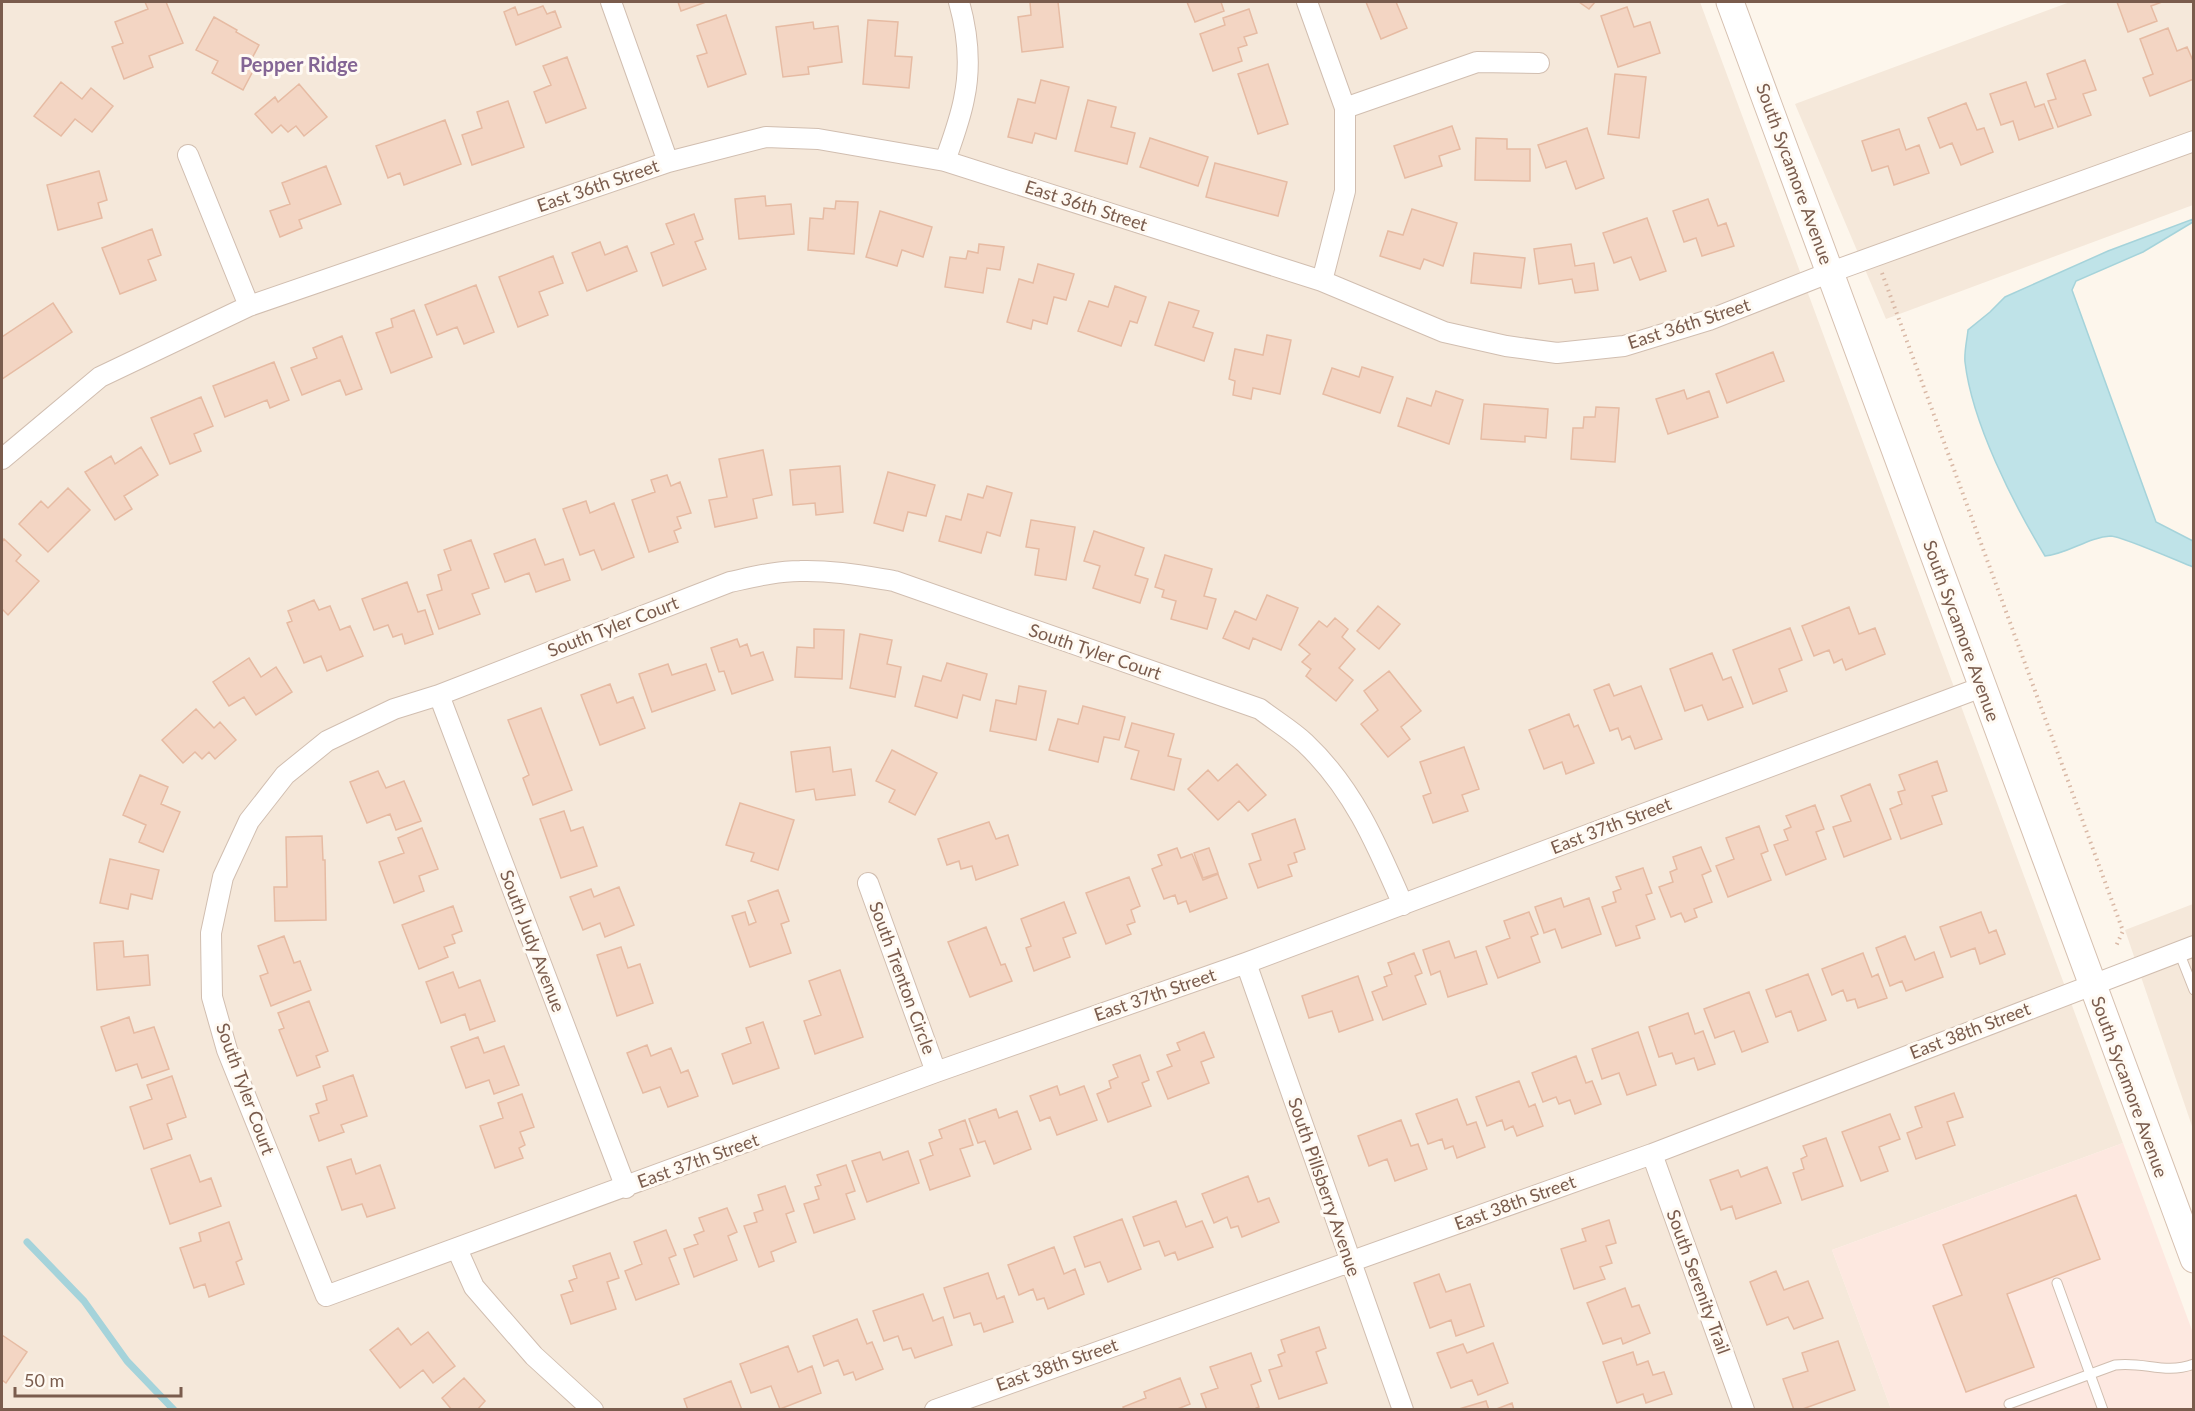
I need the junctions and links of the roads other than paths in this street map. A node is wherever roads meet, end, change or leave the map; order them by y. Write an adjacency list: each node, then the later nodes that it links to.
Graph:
1 (611, 2): 10 (street)
2 (959, 2): 9 (street)
3 (1307, 2): 6 (street)
4 (1730, 2): 11 (main road, South Sycamore Avenue)
5 (1539, 63): 6 (street)
6 (1345, 108): 12 (street)
7 (2193, 141): 11 (street, East 36th Street)
8 (188, 155): 13 (street)
9 (945, 161): 10 (street, East 36th Street); 12 (street, East 36th Street)
10 (668, 162): 13 (street, East 36th Street)
11 (1831, 272): 12 (street, East 36th Street); 15 (main road, South Sycamore Avenue)
12 (1322, 281)
13 (249, 306): 14 (street, East 36th Street)
14 (2, 457)
15 (1982, 687): 18 (street, East 37th Street); 21 (main road, South Sycamore Avenue)
16 (439, 695): 18 (street, South Tyler Court); 25 (street, South Judy Avenue); 30 (street, South Tyler Court)
17 (868, 883): 23 (street, South Trenton Circle)
18 (1403, 905): 20 (street, East 37th Street)
19 (2186, 949): 21 (street, East 38th Street); 22 (lane)
20 (1246, 963): 23 (street, East 37th Street); 28 (street, South Pillsberry Avenue)
21 (2091, 984): 24 (street, East 38th Street); 27 (main road, South Sycamore Avenue)
22 (2193, 990)
23 (936, 1072): 25 (street, East 37th Street)
24 (1652, 1154): 28 (street, East 38th Street); 37 (street, South Serenity Trail)
25 (626, 1188): 26 (street, East 37th Street)
26 (457, 1249): 30 (street, East 37th Street); 34 (street)
27 (2193, 1259)
28 (1350, 1263): 35 (street, East 38th Street); 36 (street, South Pillsberry Avenue)
29 (2057, 1283): 32 (lane)
30 (326, 1296)
31 (2193, 1364): 32 (lane)
32 (2090, 1375): 33 (lane); 38 (lane)
33 (2009, 1404)
34 (593, 1410)
35 (935, 1410)
36 (1403, 1410)
37 (1744, 1410)
38 (2103, 1410)

